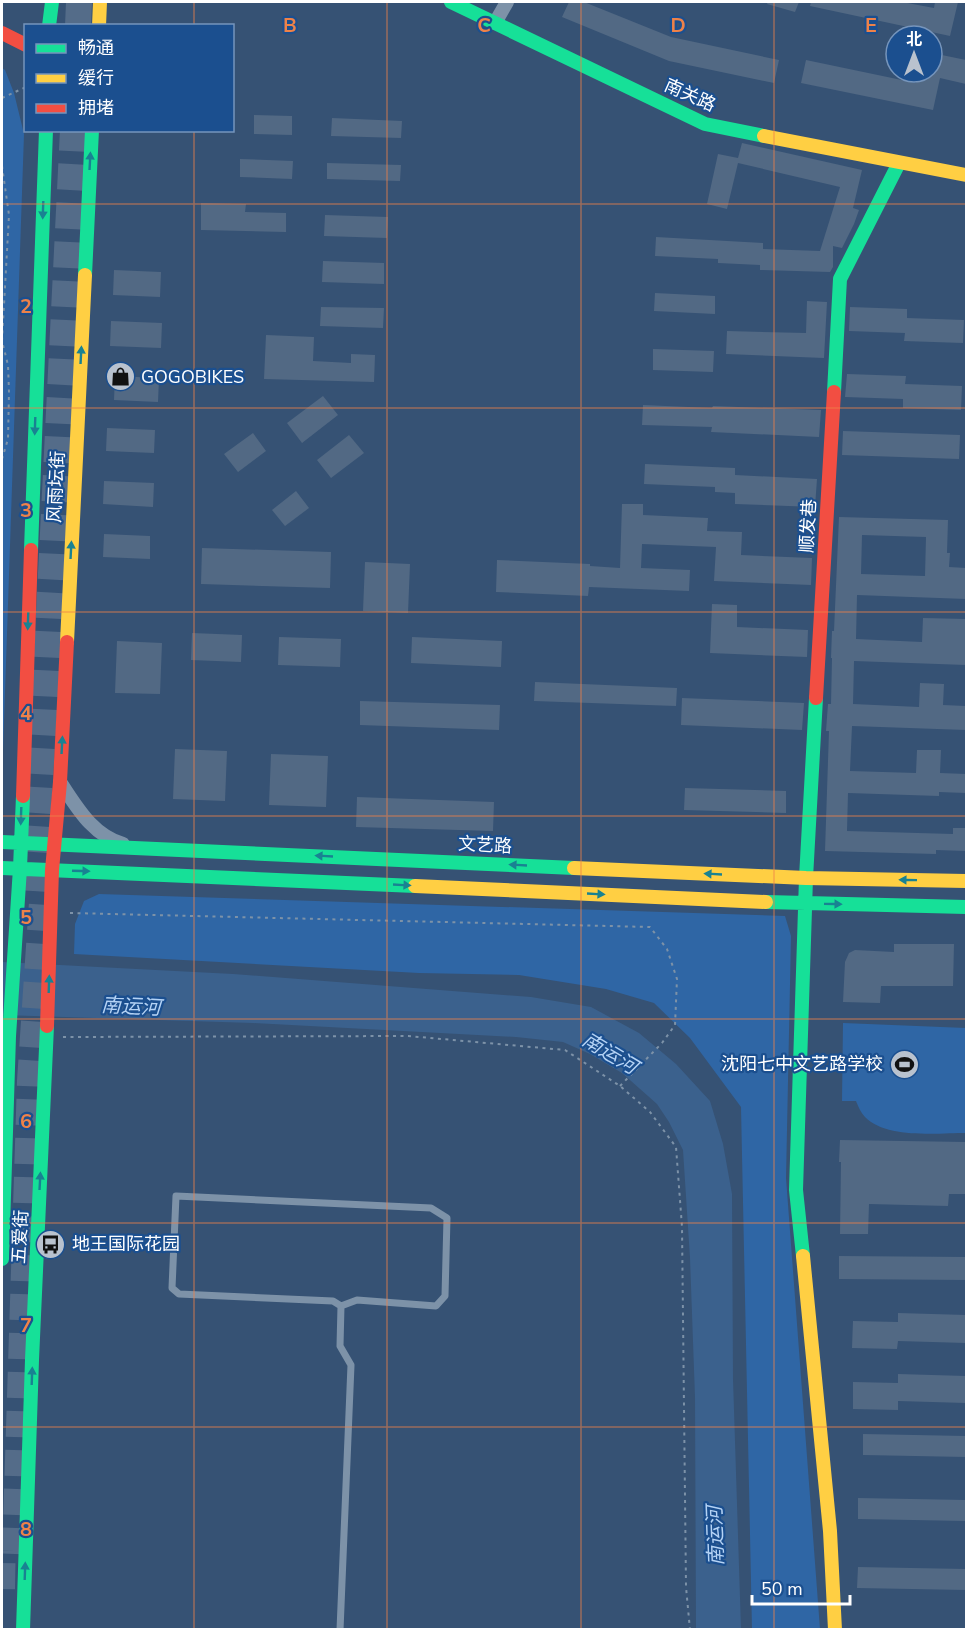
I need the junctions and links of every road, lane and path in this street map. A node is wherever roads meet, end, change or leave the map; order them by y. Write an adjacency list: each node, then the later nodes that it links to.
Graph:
1 (52, 2): 6 (main road)
2 (100, 2): 7 (main road)
3 (451, 2): 5 (main road, 南关路)
4 (507, 2): 5 (street)
5 (495, 22): 14 (main road, 南关路)
6 (49, 24)
7 (99, 24)
8 (2, 33): 9 (main road)
9 (24, 44)
10 (24, 88): 11 (path)
11 (2, 98)
12 (46, 132): 20 (main road, 风雨坛街, one-way to 20)
13 (92, 132): 18 (main road, 风雨坛街, one-way to 13)
14 (899, 163): 16 (main road, 南关路); 26 (main road, 顺发巷)
15 (2, 166): 17 (path)
16 (966, 176)
17 (2, 459)
18 (60, 782): 21 (main road, 风雨坛街); 22 (street)
19 (2, 842): 20 (main road, 文艺路)
20 (20, 843): 21 (main road, 文艺路); 24 (main road, 风雨坛街)
21 (54, 845): 22 (main road, 文艺路); 25 (main road, 风雨坛街)
22 (136, 847): 26 (main road, 文艺路, one-way to 22)
23 (2, 868): 24 (main road)
24 (20, 868): 25 (main road); 31 (main road, 风雨坛街)
25 (52, 870): 28 (main road, one-way to 28); 30 (main road, 风雨坛街)
26 (806, 878): 27 (main road, 文艺路, one-way to 26); 28 (main road, 顺发巷)
27 (966, 881)
28 (806, 904): 29 (main road, one-way to 29); 40 (main road, 顺发巷)
29 (966, 907)
30 (52, 912): 32 (main road, 风雨坛街); 34 (path)
31 (14, 939): 35 (main road, 五爱街)
32 (50, 940): 33 (main road, 五爱街, one-way to 32)
33 (47, 1032): 34 (path); 37 (main road, 五爱街, one-way to 33)
34 (620, 1086): 39 (path)
35 (2, 1259)
36 (341, 1306): 36 (lane); 38 (lane)
37 (23, 1629)
38 (340, 1629)
39 (690, 1629)
40 (835, 1629)

